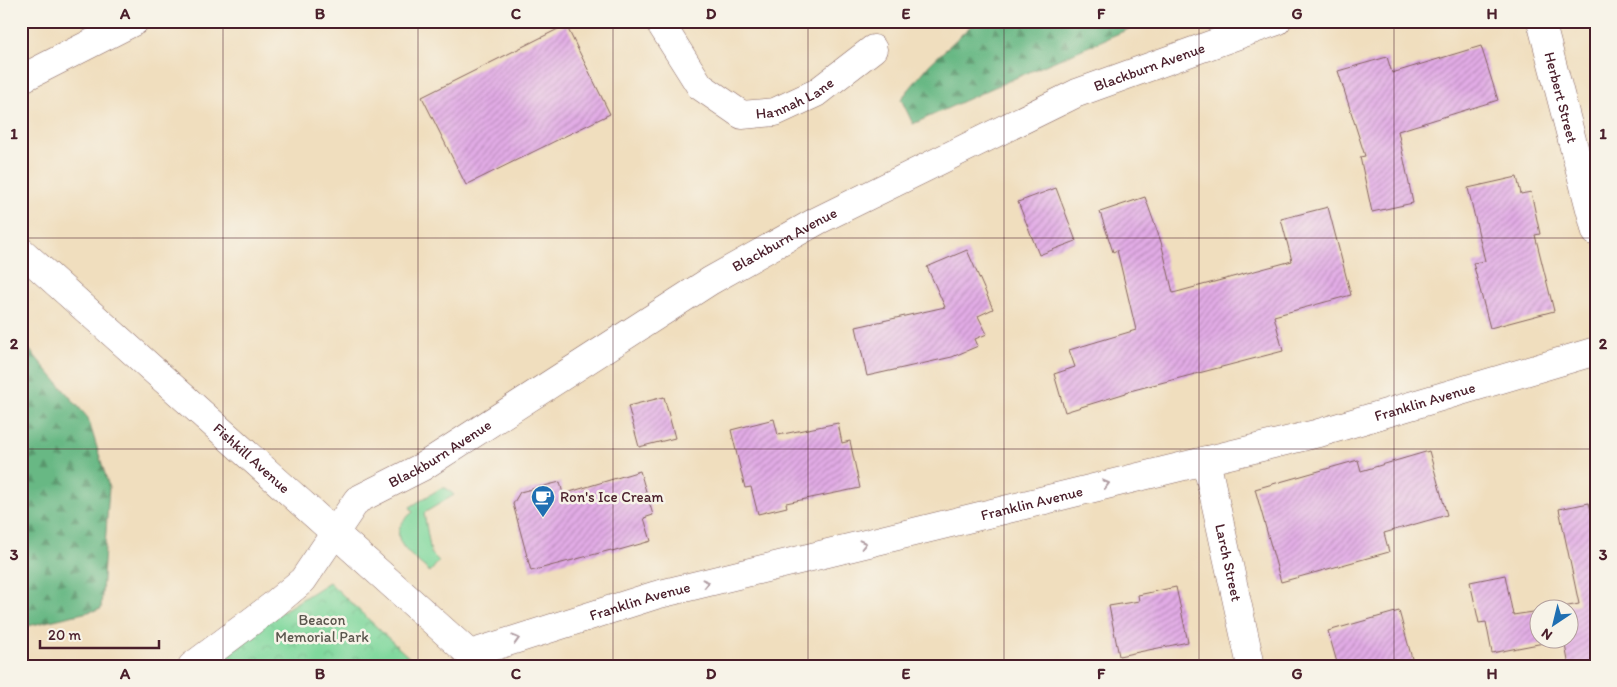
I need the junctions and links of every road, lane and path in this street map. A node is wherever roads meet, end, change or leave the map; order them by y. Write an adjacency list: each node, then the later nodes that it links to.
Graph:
1 (135, 21): 6 (street)
2 (659, 21): 5 (street, Hannah Lane)
3 (1277, 21): 11 (street, Blackburn Avenue)
4 (1541, 21): 7 (street, Herbert Street)
5 (873, 49)
6 (21, 79)
7 (1596, 232)
8 (21, 251): 11 (street, Fishkill Avenue)
9 (1596, 351): 10 (street, Franklin Avenue)
10 (1206, 460): 12 (street, Franklin Avenue, one-way to 10); 14 (street, Larch Street)
11 (334, 533): 12 (street, Fishkill Avenue); 13 (street, Blackburn Avenue)
12 (476, 660)
13 (192, 666)
14 (1251, 666)

